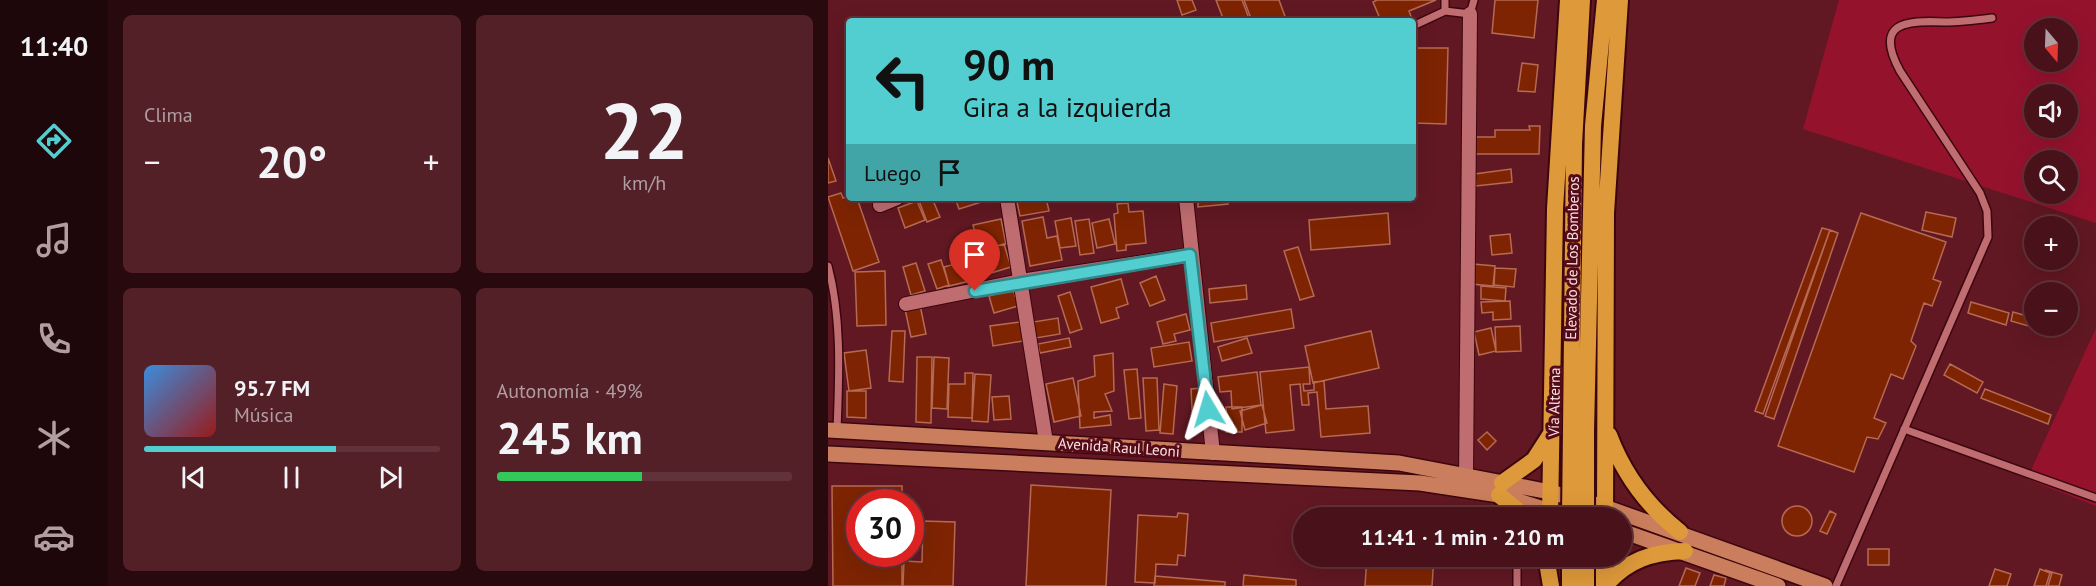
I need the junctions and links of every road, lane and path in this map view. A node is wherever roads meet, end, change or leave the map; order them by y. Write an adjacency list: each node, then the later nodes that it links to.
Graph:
1 (1445, 0): 7 (lane)
2 (1568, 0): 21 (highway, Elevado de Los Bomberos)
3 (1582, 0): 22 (highway, Vía Alterna)
4 (1605, 0): 22 (highway, Elevado de Los Bomberos)
5 (1620, 0): 18 (highway)
6 (1472, 7): 7 (lane); 26 (street)
7 (1445, 11): 9 (lane)
8 (1992, 18): 19 (lane)
9 (1416, 25)
10 (890, 201): 13 (street)
11 (1008, 201): 16 (street)
12 (1186, 201): 14 (street)
13 (880, 205)
14 (1190, 255): 16 (street); 24 (street)
15 (828, 266): 20 (lane)
16 (1022, 281): 17 (street); 23 (street)
17 (906, 304)
18 (1605, 419): 36 (highway); 38 (highway)
19 (1904, 429): 29 (lane); 54 (lane)
20 (833, 431): 23 (main road, Avenida Raul Leoni)
21 (1553, 431): 27 (highway); 28 (highway, Elevado de Los Bomberos)
22 (1579, 431): 33 (highway, Vía Alterna, bridge); 34 (highway, Elevado de Los Bomberos, bridge)
23 (1046, 442): 24 (main road, Avenida Raul Leoni)
24 (1213, 453): 26 (main road, Avenida Raul Leoni)
25 (828, 454): 27 (main road, Avenida Raul Leoni)
26 (1466, 476): 27 (main road, Avenida Raul Leoni)
27 (1500, 489): 28 (main road, Avenida Raul Leoni); 30 (highway); 31 (main road, Avenida Raul Leoni)
28 (1550, 492): 32 (highway, Elevado de Los Bomberos); 35 (main road, Avenida Raul Leoni)
29 (2096, 498)
30 (1514, 507)
31 (1536, 507)
32 (1550, 507)
33 (1573, 507)
34 (1585, 507)
35 (1591, 507)
36 (1605, 507)
37 (1632, 519): 38 (main road, Avenida Raul Leoni)
38 (1680, 532): 53 (main road, Avenida Raul Leoni)
39 (1632, 534): 40 (main road)
40 (1685, 551): 51 (highway); 52 (main road)
41 (1517, 567): 47 (lane)
42 (1548, 567): 48 (highway)
43 (1551, 567): 48 (highway)
44 (1576, 567): 49 (highway)
45 (1580, 567): 50 (highway)
46 (1604, 567): 51 (highway)
47 (1516, 586)
48 (1551, 586)
49 (1570, 586)
50 (1586, 586)
51 (1605, 586)
52 (1778, 586)
53 (1825, 586)
54 (1836, 586)

